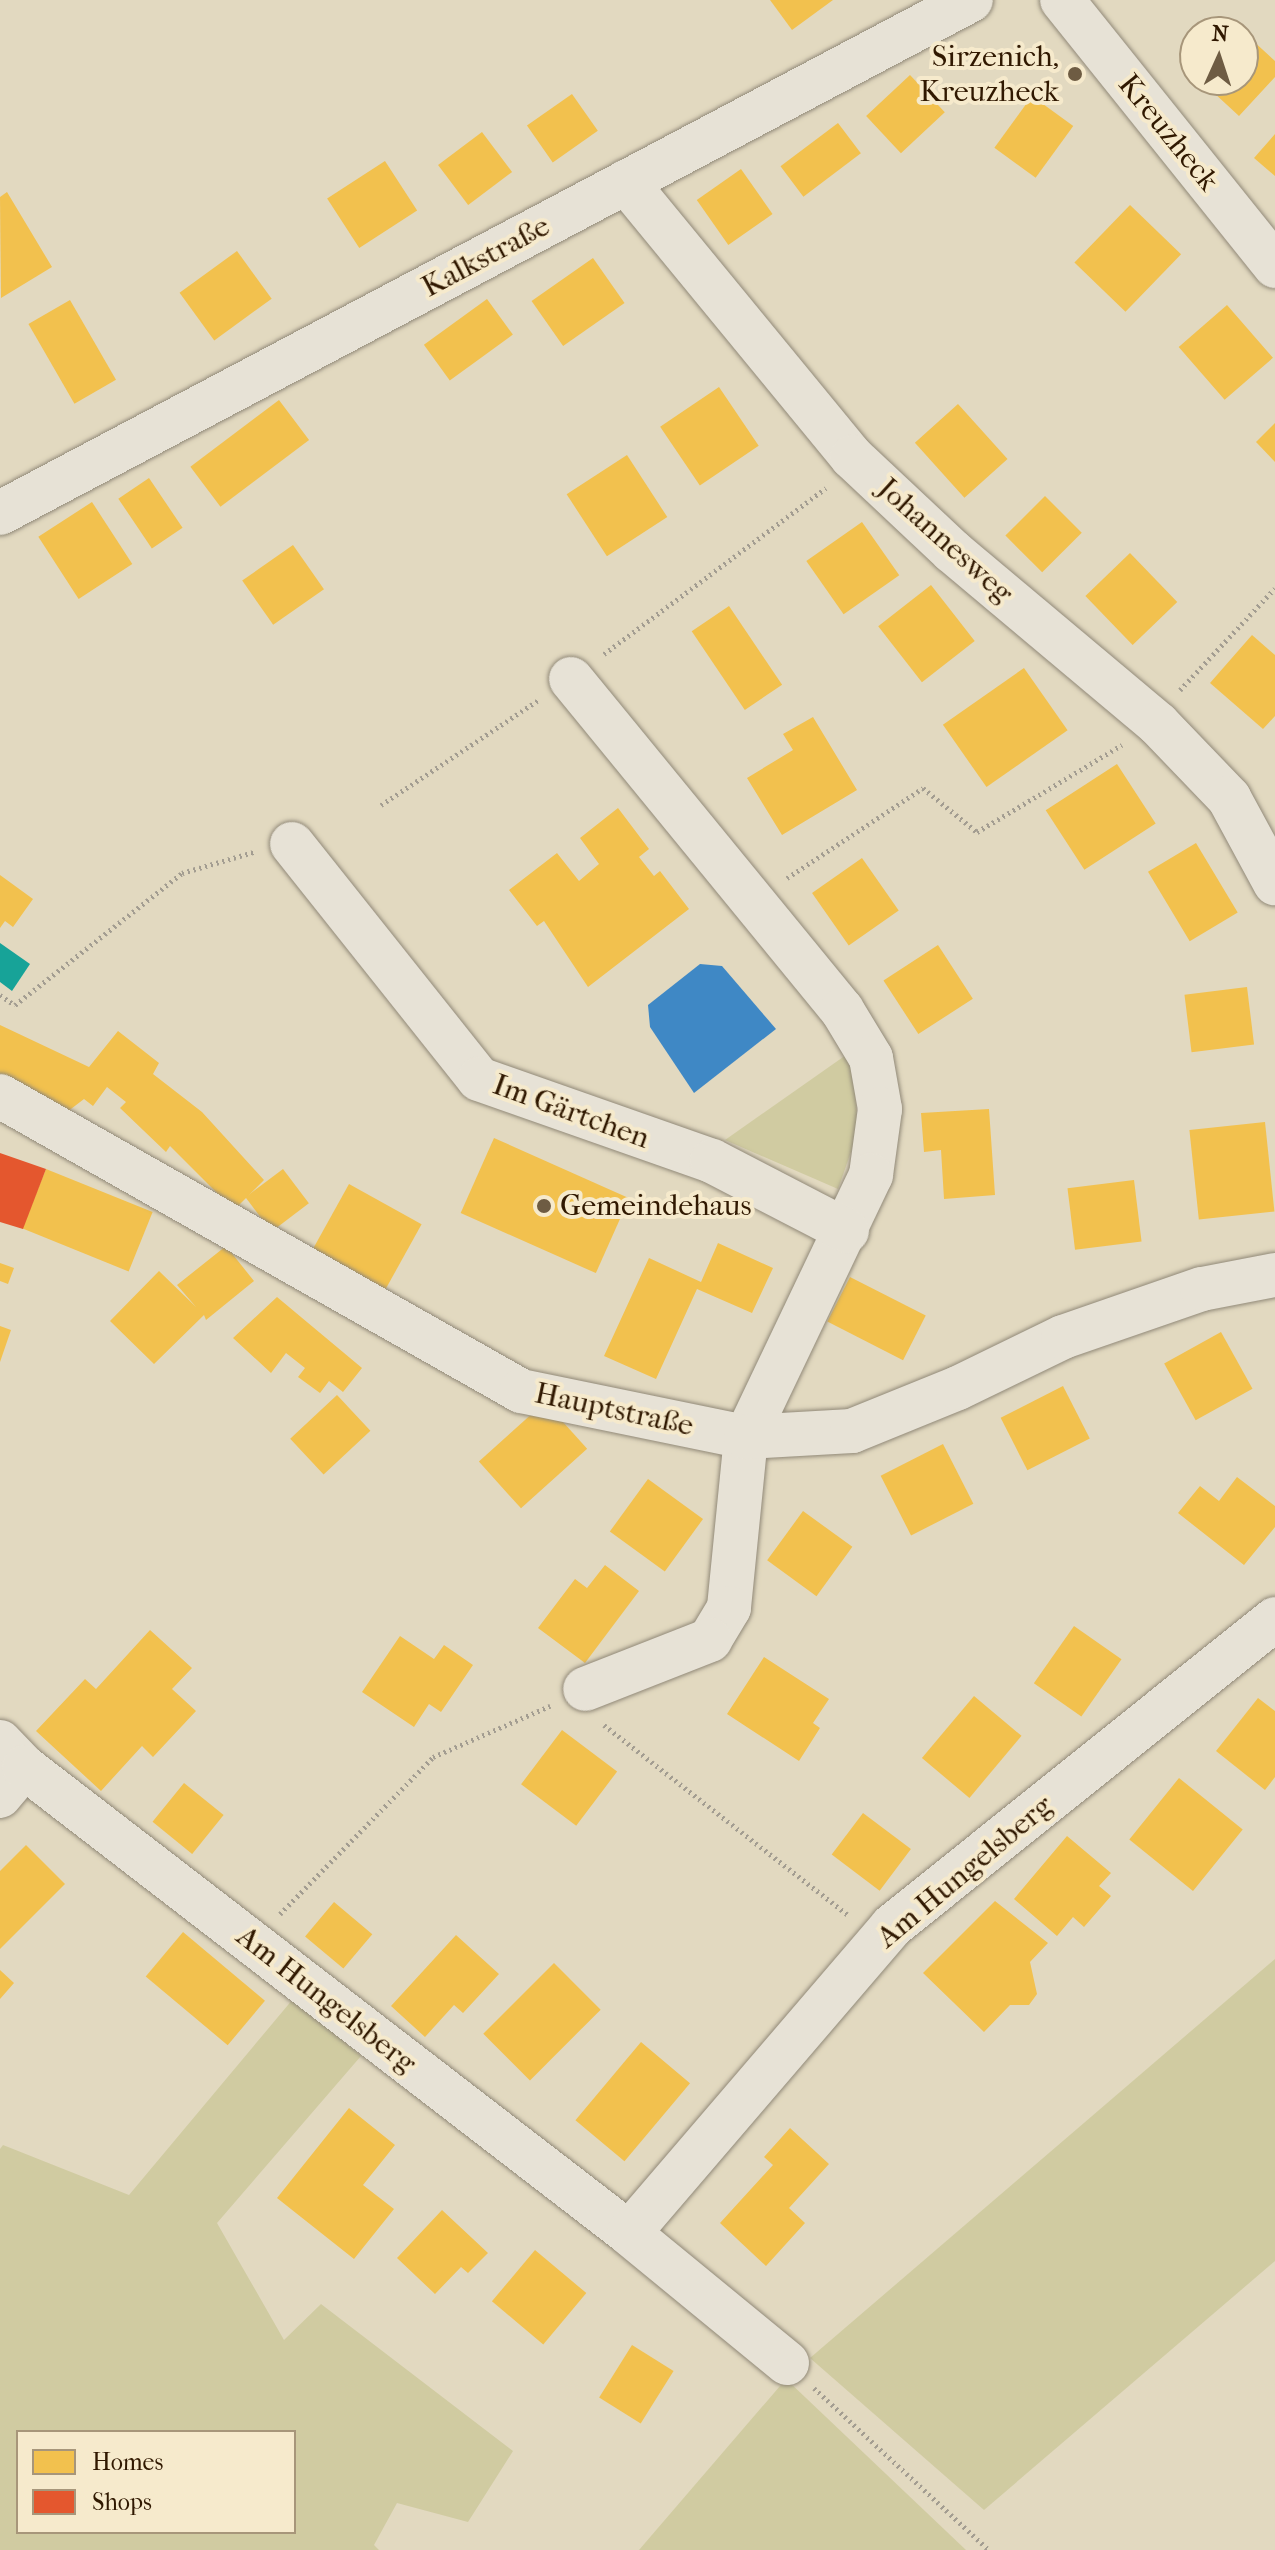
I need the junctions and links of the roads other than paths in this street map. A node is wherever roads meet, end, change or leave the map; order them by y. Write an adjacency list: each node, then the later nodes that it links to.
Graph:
1 (971, 0): 3 (street, Kalkstraße)
2 (1062, 0): 4 (street, Kreuzheck)
3 (626, 182): 5 (street, Kalkstraße); 8 (street, Johannesweg)
4 (1275, 266)
5 (0, 513)
6 (571, 679): 10 (street)
7 (292, 844): 10 (street, Im Gärtchen)
8 (1275, 883)
9 (0, 1096): 12 (street, Hauptstraße)
10 (847, 1231): 12 (street)
11 (1275, 1275): 12 (street, Hauptstraße)
12 (746, 1437): 14 (street)
13 (1275, 1619): 16 (street, Am Hungelsberg)
14 (578, 1703)
15 (8, 1768): 16 (street, Am Hungelsberg)
16 (629, 2233): 17 (street, Am Hungelsberg)
17 (787, 2363)

